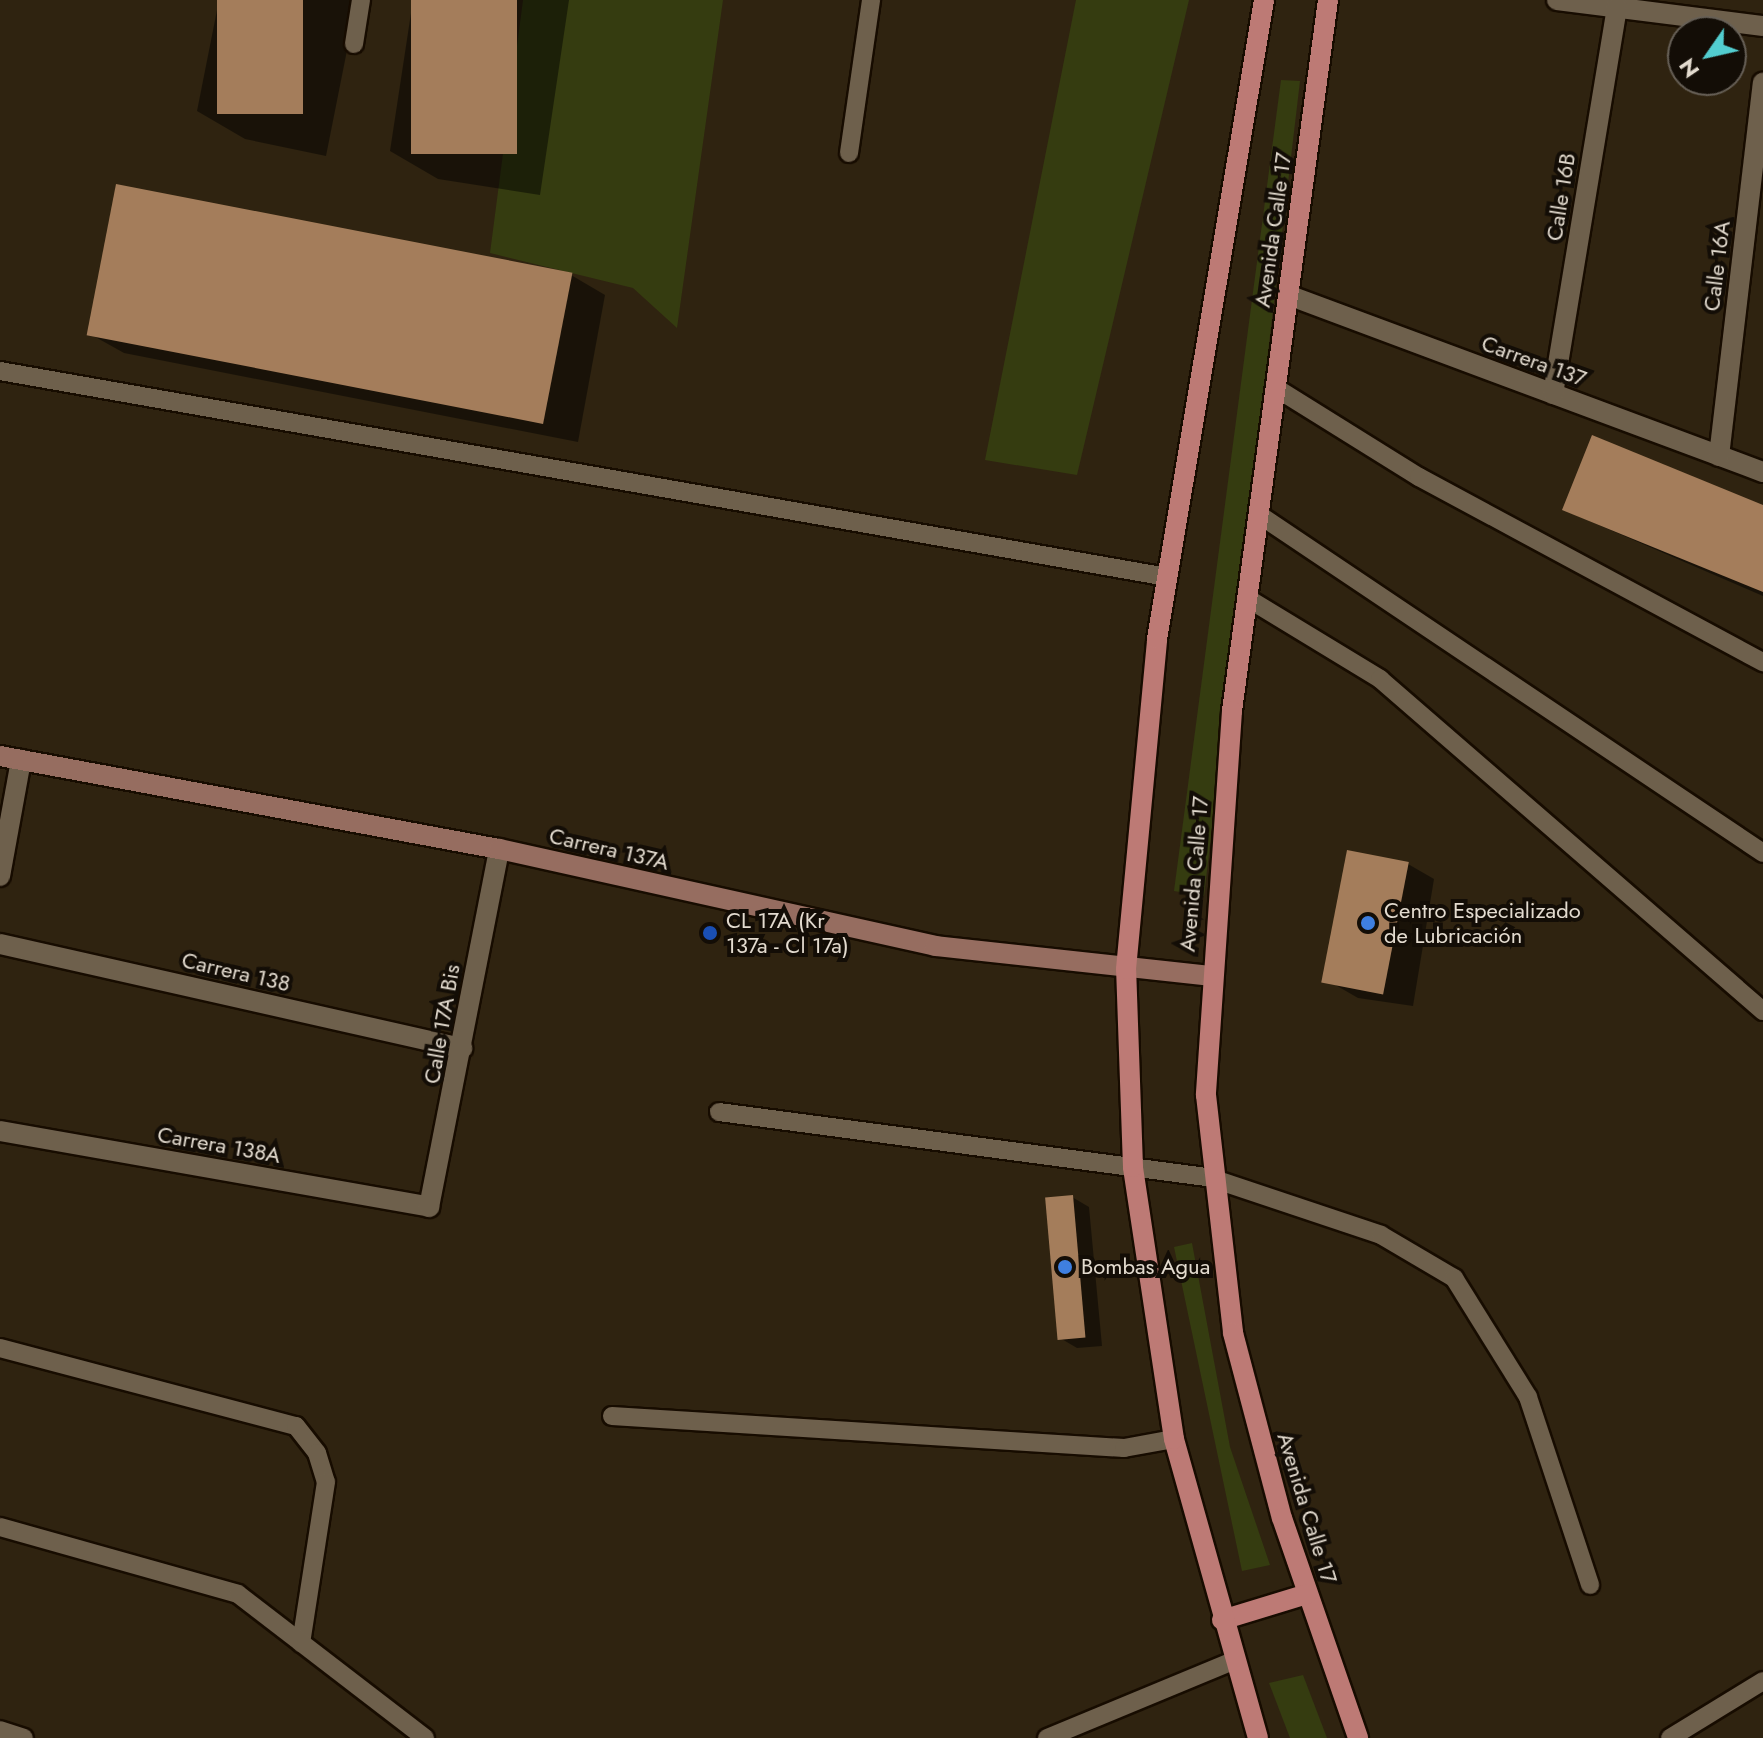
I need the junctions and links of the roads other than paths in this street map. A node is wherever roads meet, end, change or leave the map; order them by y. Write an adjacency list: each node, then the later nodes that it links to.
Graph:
1 (361, 0): 8 (lane)
2 (871, 0): 10 (lane)
3 (1264, 0): 18 (main road, Avenida Calle 17)
4 (1328, 0): 11 (main road, Avenida Calle 17)
5 (1557, 0): 6 (street)
6 (1617, 7): 7 (street); 14 (street, Calle 16B)
7 (1763, 26)
8 (354, 44)
9 (1763, 83): 15 (street, Calle 16A)
10 (849, 153)
11 (1288, 295): 13 (main road, Avenida Calle 17); 14 (street, Carrera 137)
12 (0, 371): 18 (lane)
13 (1276, 388): 17 (main road, Avenida Calle 17); 20 (lane)
14 (1553, 394): 15 (street, Carrera 137)
15 (1719, 456): 16 (street, Carrera 137)
16 (1763, 472)
17 (1258, 514): 19 (main road, Avenida Calle 17); 23 (lane)
18 (1167, 577): 26 (main road, Avenida Calle 17)
19 (1247, 598): 27 (main road, Avenida Calle 17); 28 (lane)
20 (1763, 662)
21 (10, 758): 22 (street, Carrera 137A); 24 (street)
22 (499, 849): 26 (street, Carrera 137A); 29 (street, Calle 17A Bis)
23 (1763, 853)
24 (0, 876)
25 (0, 944): 29 (street, Carrera 138)
26 (1126, 969): 27 (street, Carrera 137A); 32 (main road, Avenida Calle 17)
27 (1209, 976): 33 (main road, Avenida Calle 17)
28 (1763, 1011)
29 (462, 1048): 34 (street, Calle 17A Bis)
30 (719, 1112): 32 (lane)
31 (0, 1131): 34 (street, Carrera 138A)
32 (1133, 1167): 33 (lane); 37 (main road, Avenida Calle 17)
33 (1211, 1178): 39 (lane); 40 (main road, Avenida Calle 17)
34 (429, 1207)
35 (0, 1348): 42 (lane)
36 (612, 1416): 37 (lane)
37 (1174, 1439): 41 (main road, Avenida Calle 17)
38 (0, 1527): 42 (lane)
39 (1590, 1585)
40 (1307, 1594): 41 (main road); 50 (main road, Avenida Calle 17)
41 (1222, 1620): 43 (main road, Avenida Calle 17)
42 (301, 1643): 47 (lane)
43 (1235, 1660): 48 (lane); 49 (main road, Avenida Calle 17)
44 (1763, 1681): 51 (lane)
45 (0, 1730): 46 (lane)
46 (24, 1738)
47 (425, 1738)
48 (1047, 1738)
49 (1258, 1738)
50 (1358, 1738)
51 (1670, 1738)

